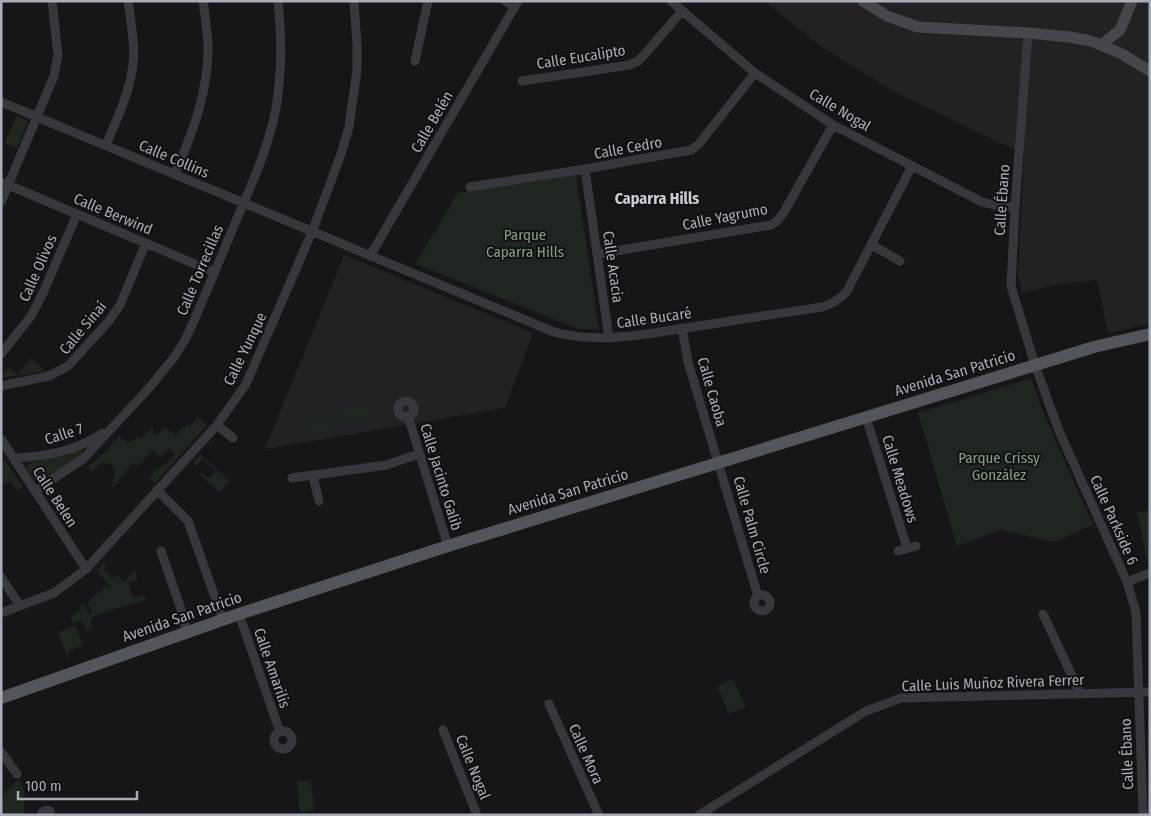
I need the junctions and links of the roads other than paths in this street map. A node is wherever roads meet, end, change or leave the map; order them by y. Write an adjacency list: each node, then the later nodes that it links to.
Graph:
1 (52, 1): 22 (street)
2 (128, 1): 24 (street)
3 (203, 1): 27 (street)
4 (278, 1): 31 (street, Calle Torrecillas)
5 (354, 1): 34 (street, Calle Yunque)
6 (428, 1): 17 (street)
7 (505, 1): 11 (street)
8 (671, 1): 12 (street, Calle Nogal)
9 (863, 1): 14 (street)
10 (1132, 1): 13 (street)
11 (516, 4): 39 (street, Calle Belén)
12 (682, 11): 19 (street, Calle Nogal); 20 (street, Calle Eucalipto)
13 (1120, 30): 15 (street); 16 (street)
14 (1028, 33): 15 (street); 32 (street, Calle Ébano)
15 (1101, 45): 16 (street)
16 (1122, 54): 18 (street)
17 (415, 61)
18 (1150, 71)
19 (755, 73): 23 (street, Calle Nogal); 26 (street, Calle Cedro)
20 (522, 81)
21 (1, 102): 22 (street, Calle Collins)
22 (37, 116): 24 (street, Calle Collins); 28 (street)
23 (833, 124): 25 (street, Calle Nogal); 38 (street, Calle Yagrumo)
24 (106, 145): 27 (street, Calle Collins)
25 (912, 166): 32 (street, Calle Nogal); 37 (street, Calle Bucaré)
26 (585, 169): 29 (street, Calle Cedro); 38 (street, Calle Acacia)
27 (174, 174): 31 (street, Calle Collins)
28 (5, 184): 30 (street); 33 (street, Calle Berwind)
29 (470, 187)
30 (1, 202)
31 (243, 203): 34 (street, Calle Collins); 41 (street, Calle Torrecillas)
32 (1015, 207): 46 (street, Calle Ébano)
33 (77, 214): 35 (street, Calle Berwind); 45 (street, Calle Olivos)
34 (312, 232): 36 (street, Calle Collins); 51 (street, Calle Yunque)
35 (146, 242): 41 (street, Calle Berwind); 47 (street, Calle Sinaí)
36 (336, 242): 39 (street, Calle Bucaré)
37 (872, 245): 40 (street); 42 (street, Calle Bucaré)
38 (598, 254): 44 (street, Calle Acacia)
39 (370, 256): 44 (street, Calle Bucaré)
40 (900, 261)
41 (214, 272): 50 (street, Calle Torrecillas)
42 (682, 328): 44 (street, Calle Bucaré); 56 (street, Calle Caoba)
43 (1150, 334): 46 (main road, Avenida San Patricio)
44 (609, 338)
45 (1, 354)
46 (1035, 366): 49 (main road, Avenida San Patricio); 68 (street, Calle Parkside 6)
47 (1, 386)
48 (408, 416): 54 (street, Calle Jacinto Galib)
49 (866, 417): 56 (main road, Avenida San Patricio); 63 (street, Calle Meadows)
50 (118, 422): 55 (street, Calle 7); 60 (street, Calle Torrecillas)
51 (216, 425): 52 (street); 59 (street, Calle Yunque)
52 (233, 438)
53 (1, 439): 55 (street, Calle Belen)
54 (419, 454): 57 (street); 62 (street, Calle Jacinto Galib)
55 (13, 458): 60 (street, Calle Belen)
56 (719, 462): 62 (main road, Avenida San Patricio); 69 (street, Calle Palm Circle)
57 (313, 476): 58 (street); 61 (street)
58 (292, 478)
59 (157, 490): 65 (street, Calle Yunque); 74 (street)
60 (35, 491): 65 (street, Calle Belen)
61 (319, 501)
62 (448, 546): 72 (main road, Avenida San Patricio)
63 (907, 549)
64 (161, 551): 75 (street)
65 (86, 569): 70 (street, Calle Yunque)
66 (1150, 573): 68 (street)
67 (1, 578): 70 (street)
68 (1127, 582): 76 (street, Calle Parkside 6)
69 (758, 596)
70 (20, 606): 71 (street, Calle Yunque)
71 (1, 613)
72 (239, 614): 74 (main road, Avenida San Patricio); 82 (street, Calle Amarilis)
73 (1043, 614): 78 (street)
74 (222, 620): 75 (main road, Avenida San Patricio)
75 (186, 633): 79 (main road, Avenida San Patricio)
76 (1140, 692): 77 (street, Calle Luis Muñoz Rivera Ferrer); 78 (street, Calle Luis Muñoz Rivera Ferrer); 90 (street, Calle Ébano)
77 (1150, 692)
78 (1080, 693): 89 (street, Calle Luis Muñoz Rivera Ferrer)
79 (1, 698)
80 (549, 704): 88 (street, Calle Mora)
81 (443, 730): 87 (street, Calle Nogal)
82 (280, 732)
83 (1, 752): 84 (street)
84 (17, 774)
85 (42, 815): 86 (street)
86 (51, 815)
87 (477, 815)
88 (599, 815)
89 (699, 815)
90 (1143, 815)

